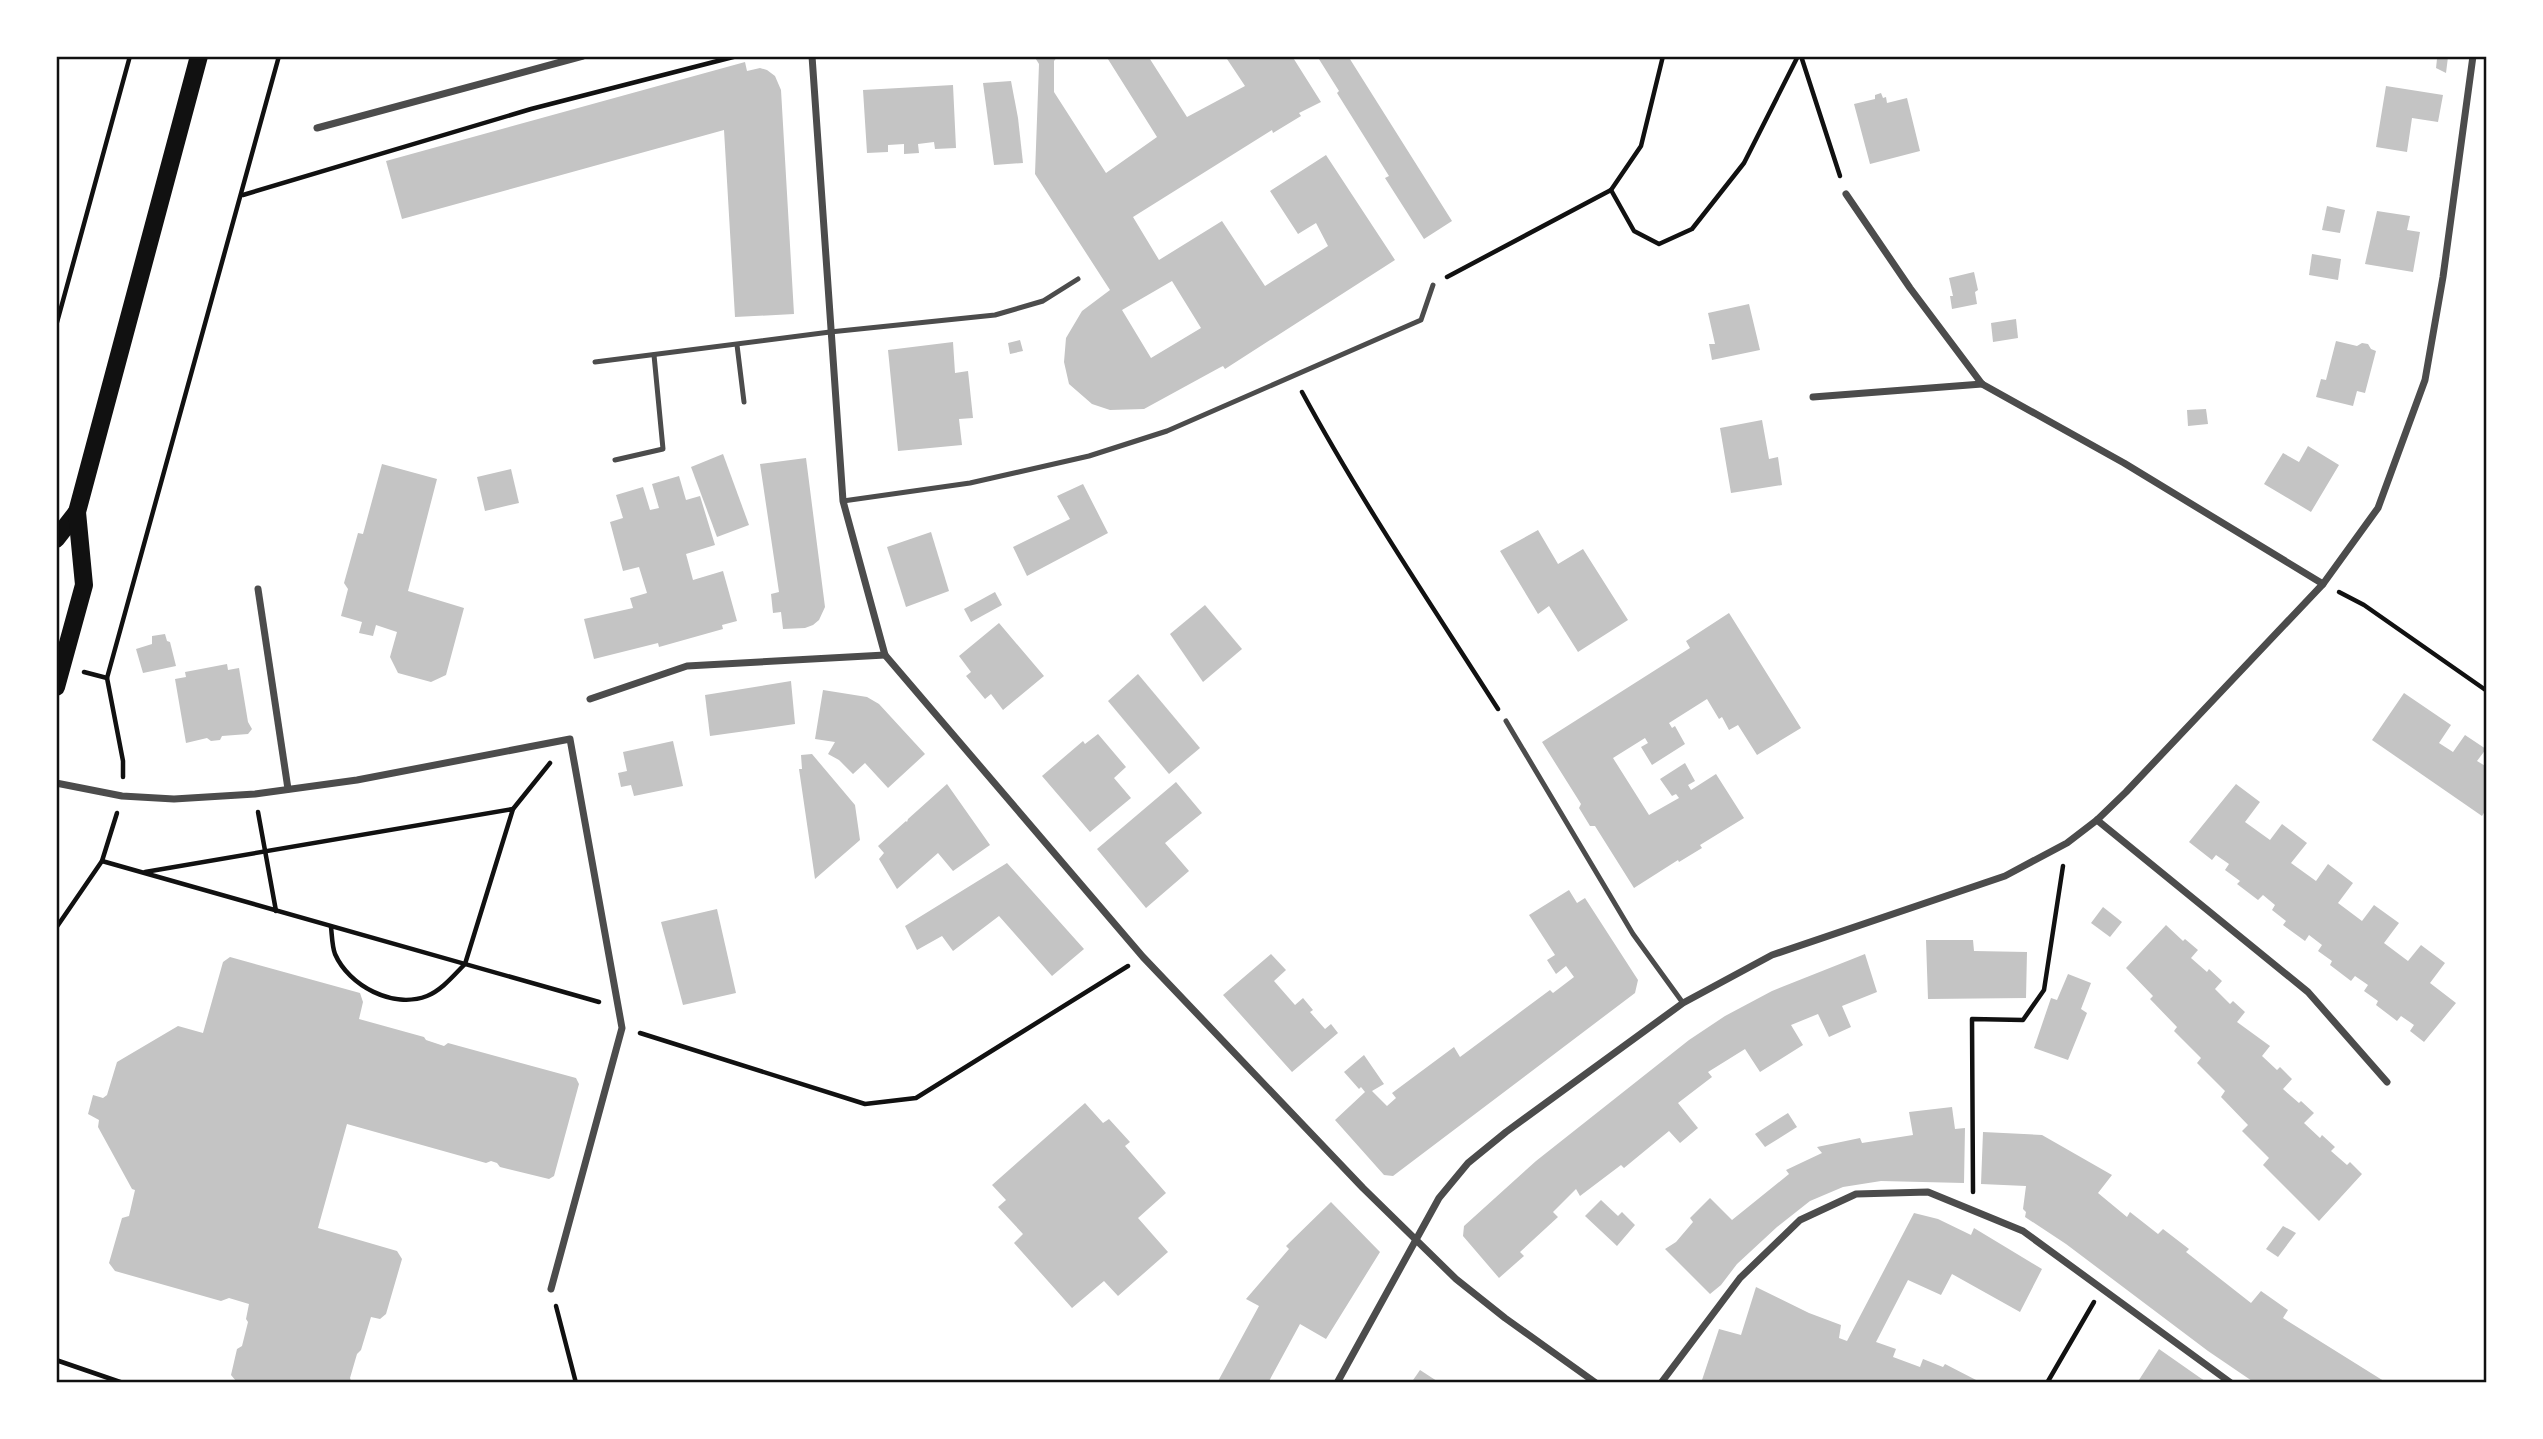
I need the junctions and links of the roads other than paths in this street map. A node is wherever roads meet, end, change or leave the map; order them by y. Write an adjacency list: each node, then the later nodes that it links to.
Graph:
1 (199, 56): 18 (main road)
2 (583, 56): 5 (street)
3 (812, 56): 9 (street)
4 (2473, 56): 20 (street)
5 (317, 128)
6 (1846, 194): 13 (street)
7 (1078, 279): 9 (lane)
8 (1433, 285): 17 (lane)
9 (830, 332): 10 (lane); 17 (street)
10 (737, 345): 11 (lane); 15 (lane)
11 (654, 355): 12 (lane); 16 (lane)
12 (595, 362)
13 (1982, 384): 14 (street); 20 (street)
14 (1813, 397)
15 (744, 402)
16 (615, 460)
17 (843, 501): 22 (street)
18 (77, 512): 19 (main road); 23 (main road)
19 (56, 538)
20 (2323, 584): 28 (street)
21 (258, 589): 27 (street)
22 (885, 655): 24 (street); 31 (street)
23 (56, 687)
24 (590, 699)
25 (1506, 721): 29 (lane)
26 (56, 783): 27 (street)
27 (288, 789): 32 (street)
28 (2097, 820): 29 (street); 30 (street)
29 (1683, 1003): 31 (street)
30 (2387, 1082)
31 (1415, 1237): 33 (street); 34 (street)
32 (551, 1289)
33 (1337, 1383)
34 (1596, 1383)
35 (1661, 1383): 36 (street)
36 (2231, 1383)

